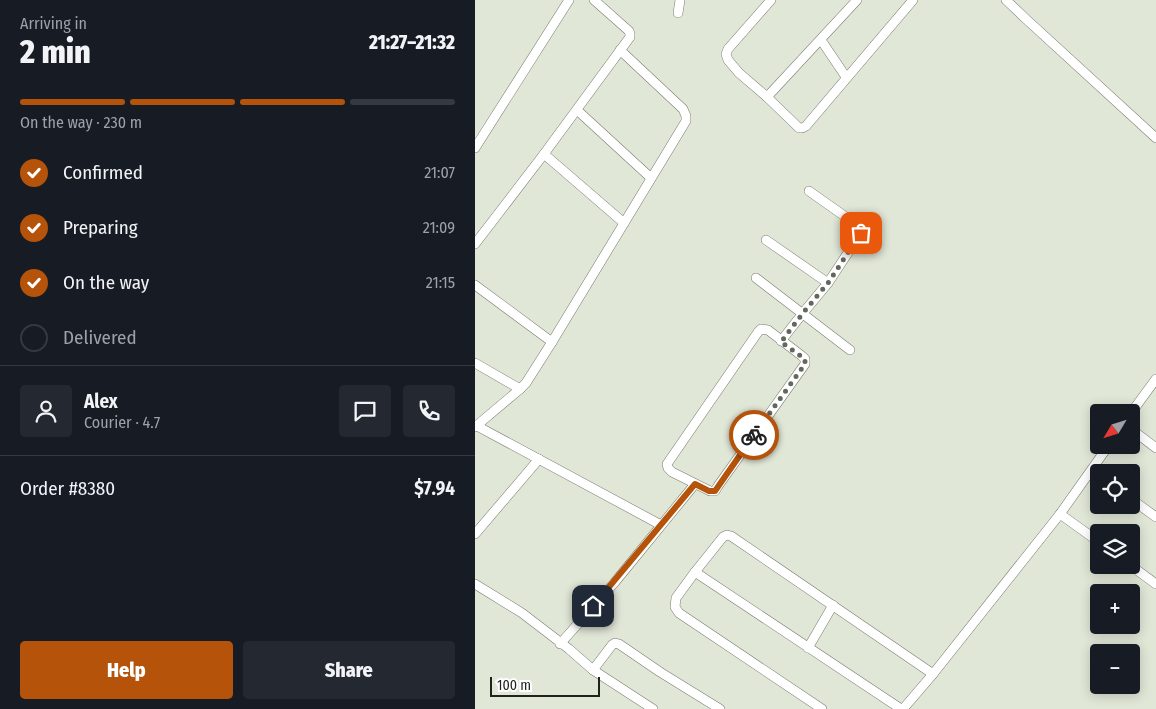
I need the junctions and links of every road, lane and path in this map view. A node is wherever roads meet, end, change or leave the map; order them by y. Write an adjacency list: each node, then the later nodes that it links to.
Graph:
1 (569, 0): 15 (street)
2 (594, 0): 10 (street)
3 (680, 0): 8 (street)
4 (771, 0): 12 (street)
5 (913, 0): 11 (street)
6 (1006, 0): 14 (street)
7 (852, 2): 9 (street)
8 (678, 13)
9 (821, 40): 11 (street); 12 (street)
10 (621, 50): 13 (street); 17 (street)
11 (846, 77): 12 (street)
12 (767, 96)
13 (577, 110): 16 (street); 17 (street)
14 (1156, 138)
15 (475, 148)
16 (544, 154): 19 (street); 21 (street)
17 (651, 178): 19 (street)
18 (809, 191): 23 (street)
19 (624, 223): 26 (street)
20 (765, 240): 23 (street)
21 (475, 244)
22 (756, 278): 25 (street)
23 (828, 283): 25 (street)
24 (475, 284): 26 (street)
25 (803, 313): 27 (street); 28 (street)
26 (552, 342): 31 (street)
27 (781, 342): 40 (street); 40 (street)
28 (850, 350)
29 (475, 363): 31 (street)
30 (1156, 380): 32 (street)
31 (520, 389): 35 (street)
32 (1147, 392): 33 (street); 34 (street)
33 (1156, 398)
34 (1138, 404)
35 (476, 427): 38 (street)
36 (1140, 436): 37 (street)
37 (1156, 448)
38 (539, 459): 44 (street); 45 (street)
39 (1090, 479): 42 (street)
40 (695, 484): 44 (street)
41 (1140, 505): 43 (street)
42 (1060, 514): 46 (street); 55 (street)
43 (1156, 517)
44 (661, 525): 52 (street)
45 (475, 534)
46 (1090, 536)
47 (695, 572): 51 (street); 53 (street); 58 (street)
48 (1140, 572): 50 (street)
49 (475, 584): 52 (street)
50 (1156, 584)
51 (833, 605): 53 (street); 55 (street)
52 (560, 644): 54 (street)
53 (807, 648): 59 (street)
54 (593, 670): 56 (street); 57 (street)
55 (933, 674): 59 (street)
56 (653, 709)
57 (720, 709)
58 (822, 709)
59 (902, 709)

